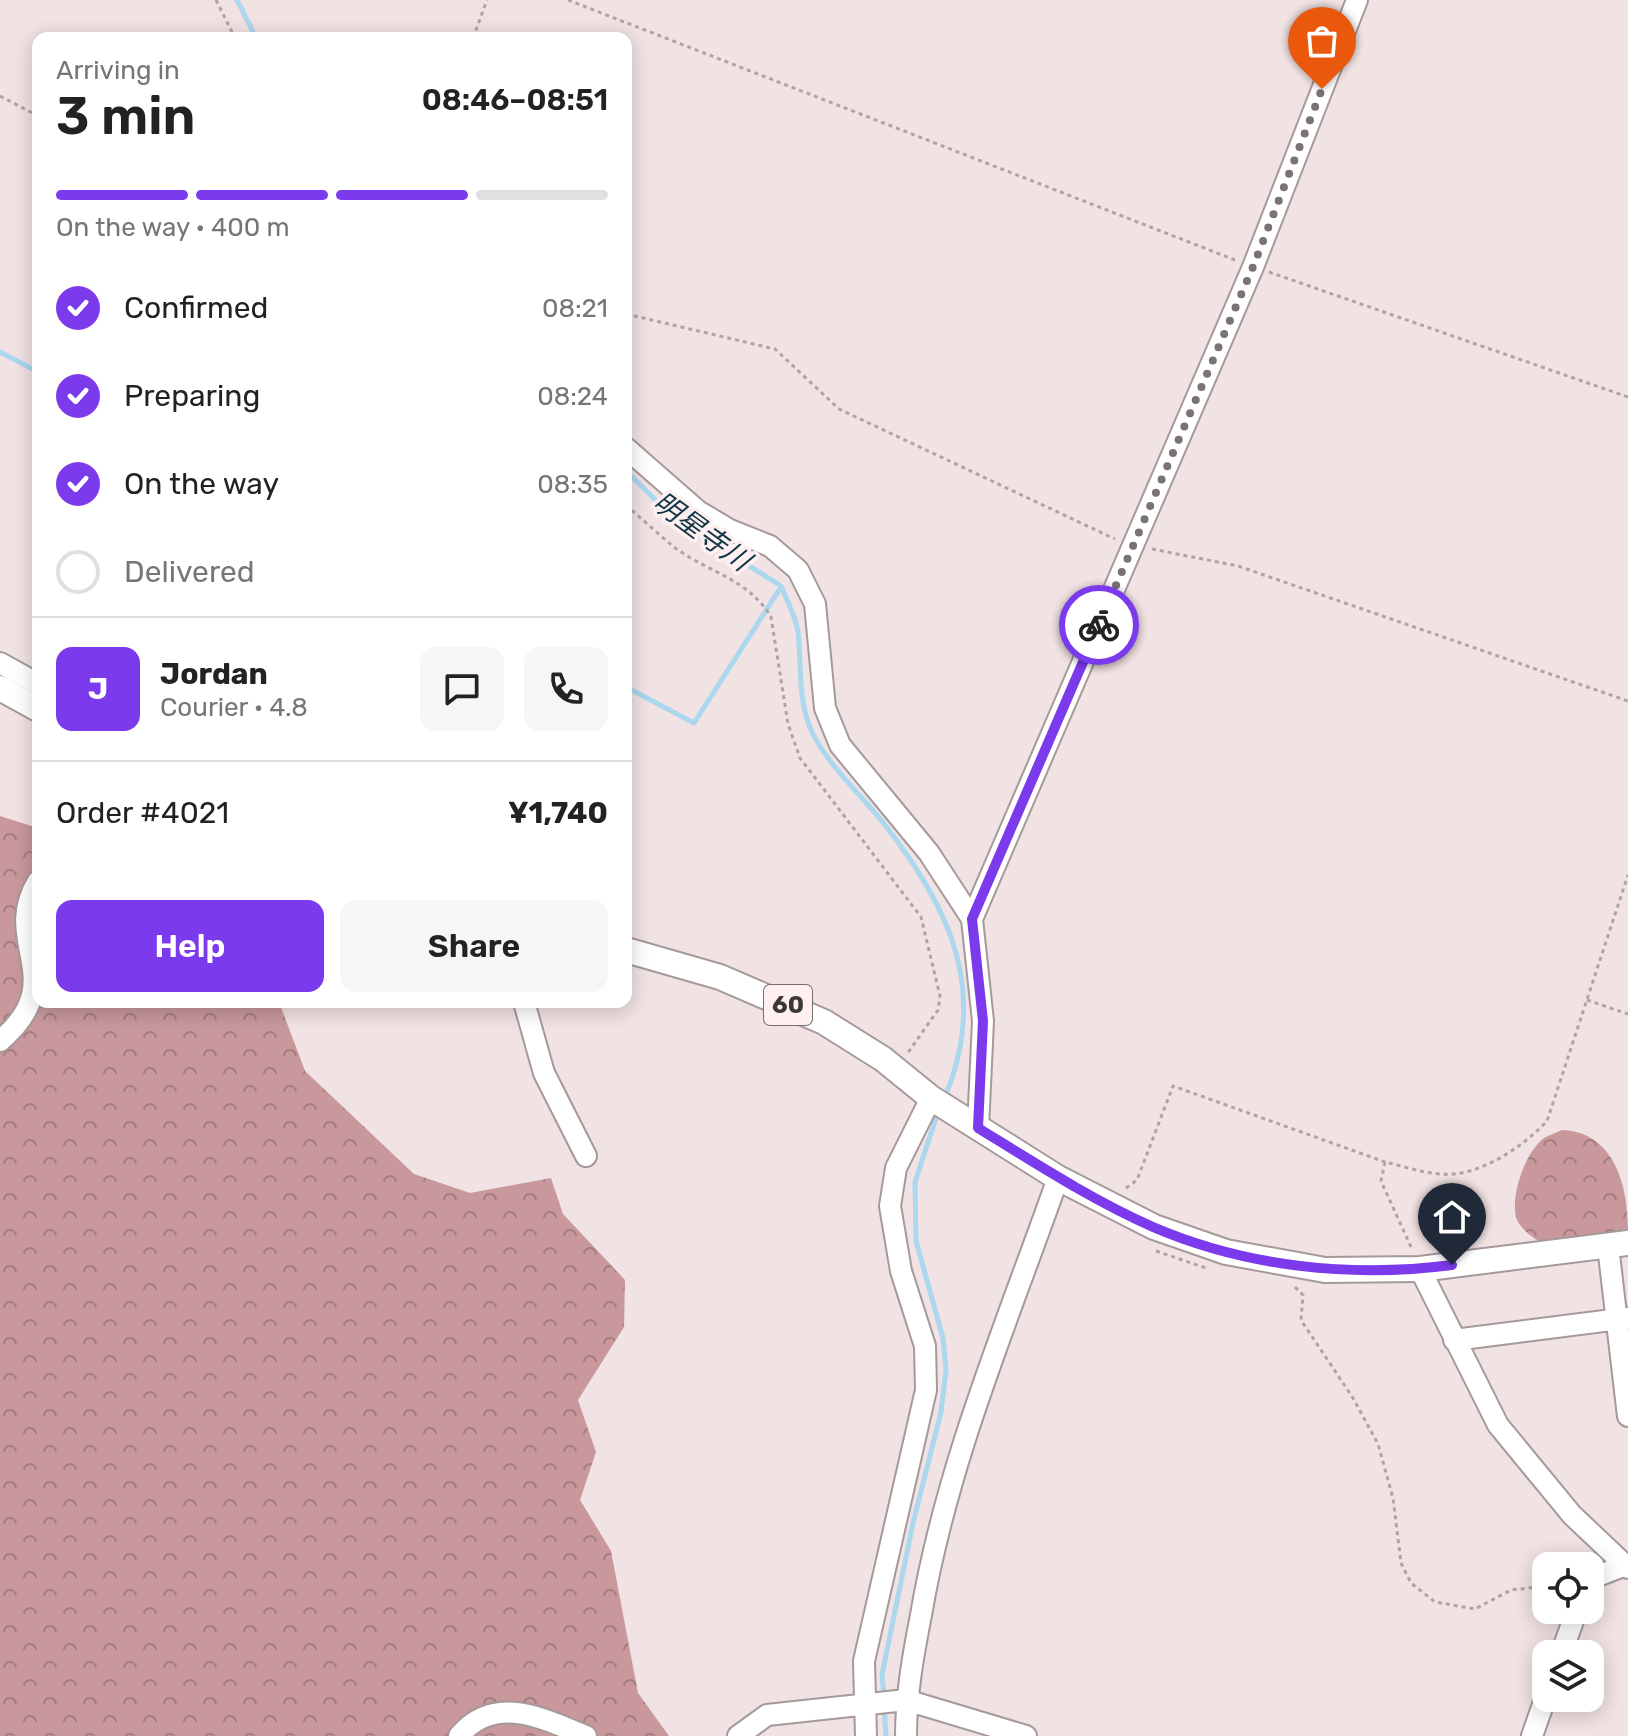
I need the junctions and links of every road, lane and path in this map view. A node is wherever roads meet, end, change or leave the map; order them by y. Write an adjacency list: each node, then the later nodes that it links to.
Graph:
1 (216, 0): 5 (path)
2 (487, 0): 6 (path)
3 (568, 0): 9 (path)
4 (1357, 0): 9 (street)
5 (232, 32)
6 (475, 32)
7 (0, 96): 8 (path)
8 (32, 113)
9 (1253, 267): 11 (path); 14 (street)
10 (632, 315): 14 (path)
11 (1628, 397)
12 (632, 453): 22 (street)
13 (632, 510): 28 (path)
14 (1133, 547): 18 (path); 22 (street)
15 (0, 663): 16 (street)
16 (32, 681)
17 (0, 688): 19 (main road)
18 (1628, 701)
19 (32, 706)
20 (1628, 875): 24 (path)
21 (32, 887): 27 (street)
22 (972, 919): 30 (street)
23 (632, 952): 28 (main road, 60)
24 (1587, 1000): 26 (path); 32 (path)
25 (526, 1008): 31 (street)
26 (1628, 1014)
27 (0, 1041)
28 (896, 1070): 29 (main road, 60)
29 (931, 1098): 30 (main road, 60); 47 (street)
30 (969, 1122): 33 (main road, 60)
31 (586, 1156)
32 (1385, 1162): 34 (path); 37 (path)
33 (1058, 1178): 37 (main road, 60); 46 (street)
34 (1118, 1187)
35 (1618, 1244): 37 (main road, 60); 40 (street)
36 (1145, 1246): 38 (path)
37 (1420, 1269): 41 (street)
38 (1214, 1270)
39 (1287, 1284): 45 (path)
40 (1622, 1319): 41 (street); 42 (street)
41 (1454, 1340): 43 (street)
42 (1628, 1416)
43 (1625, 1567): 44 (street)
44 (1604, 1574)
45 (1532, 1588)
46 (906, 1700): 47 (street); 53 (street); 54 (street)
47 (865, 1703): 51 (street); 52 (street)
48 (1540, 1712): 55 (street)
49 (459, 1736): 50 (street)
50 (586, 1736)
51 (738, 1736)
52 (866, 1736)
53 (906, 1736)
54 (1026, 1736)
55 (1532, 1736)

